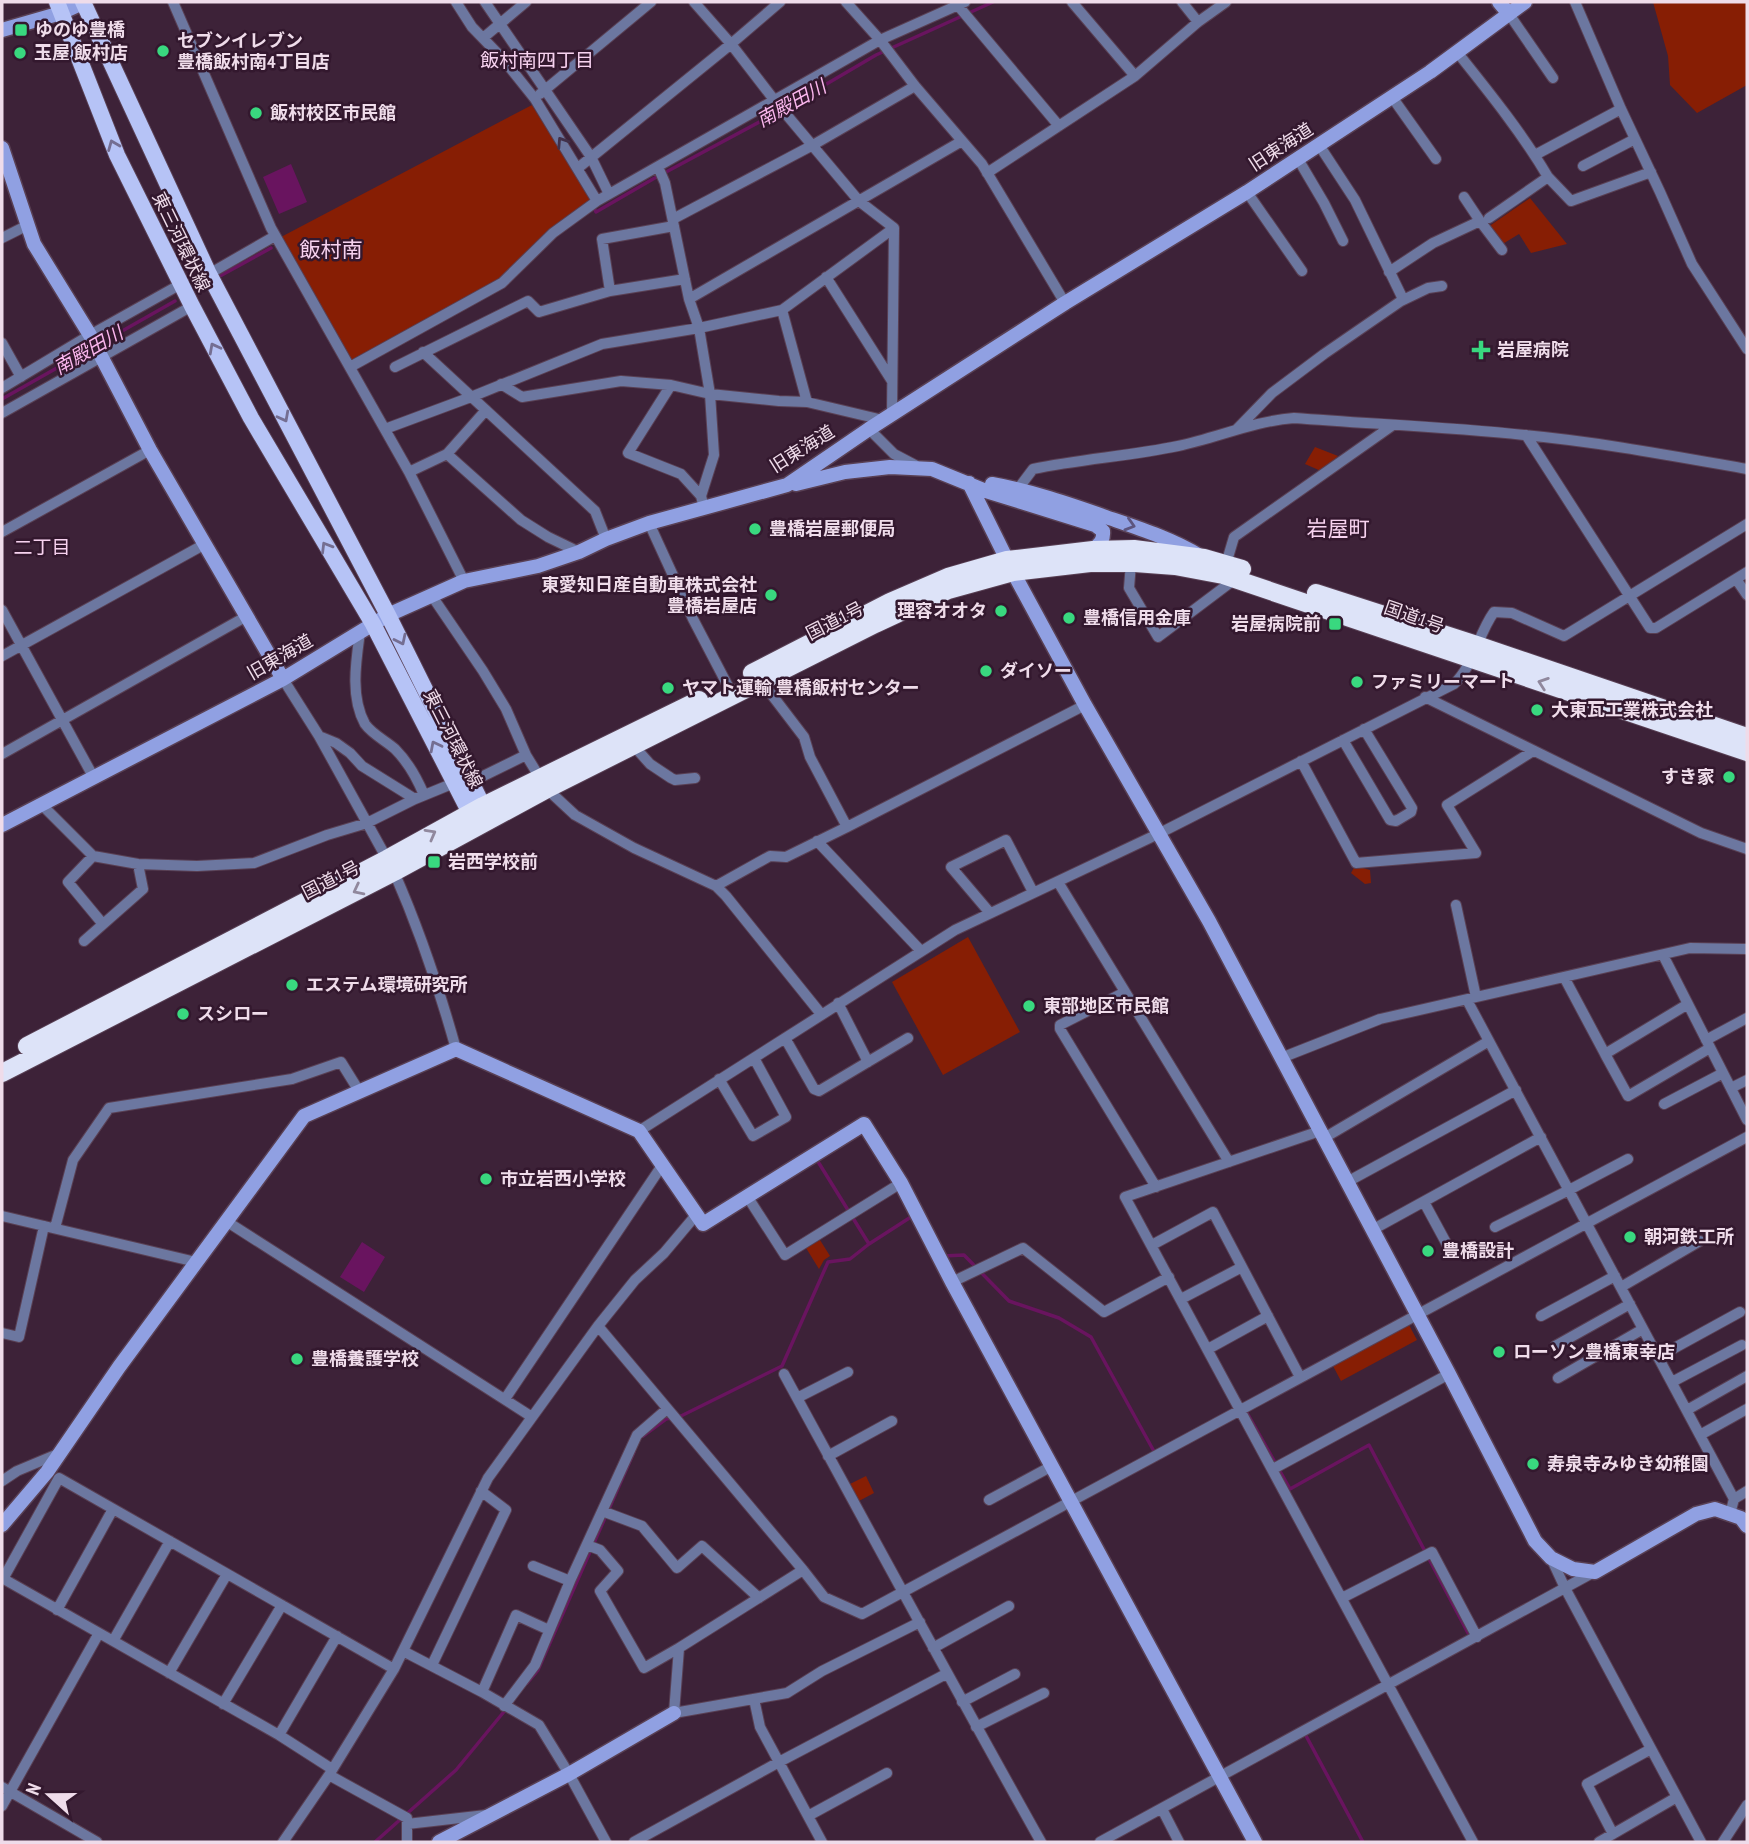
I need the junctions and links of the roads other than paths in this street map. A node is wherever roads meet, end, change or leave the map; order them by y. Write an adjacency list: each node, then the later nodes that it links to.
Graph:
1 (84, 2): 17 (street); 65 (main road, 東三河環状線)
2 (173, 2): 59 (street)
3 (456, 2): 22 (street)
4 (485, 2): 20 (street)
5 (526, 2): 20 (street)
6 (651, 2): 29 (street)
7 (694, 2): 24 (street)
8 (780, 2): 24 (street)
9 (846, 2): 23 (street)
10 (1072, 2): 26 (street)
11 (1182, 2): 19 (street)
12 (1226, 2): 19 (street)
13 (1499, 2): 18 (street)
14 (1525, 2): 18 (street, 旧東海道)
15 (1575, 2): 33 (street)
16 (960, 5): 23 (street); 34 (street)
17 (59, 7): 21 (street); 68 (main road, 東三河環状線, one-way to 17)
18 (1509, 14): 25 (street, 旧東海道); 27 (street)
19 (1198, 22): 26 (street)
20 (500, 24): 22 (street); 29 (street)
21 (2, 30)
22 (483, 38): 31 (street)
23 (882, 42): 28 (street); 32 (street)
24 (731, 44): 32 (street); 41 (street)
25 (1457, 52): 30 (street, 旧東海道); 40 (street)
26 (1135, 76): 34 (street)
27 (1553, 78)
28 (915, 86): 36 (street); 37 (street)
29 (545, 91): 31 (street); 41 (street)
30 (1392, 97): 38 (street, 旧東海道); 43 (street)
31 (535, 99): 45 (street, one-way to 31)
32 (780, 107): 37 (street); 46 (street)
33 (1621, 109): 35 (street); 40 (street)
34 (1059, 126): 48 (street)
35 (1635, 139): 44 (street); 47 (street)
36 (962, 141): 48 (street); 54 (street)
37 (813, 145): 54 (street); 56 (street)
38 (1319, 145): 42 (street, 旧東海道); 64 (street)
39 (2, 148): 57 (street)
40 (1535, 155): 49 (street)
41 (591, 157): 45 (street); 51 (street)
42 (1298, 159): 50 (street, 旧東海道); 61 (street)
43 (1436, 159)
44 (1583, 166)
45 (578, 168): 53 (street)
46 (659, 168): 51 (street); 56 (street)
47 (1651, 172): 49 (street); 79 (street)
48 (987, 173): 73 (street)
49 (1548, 177): 55 (street)
50 (1247, 192): 63 (street); 73 (street, 旧東海道)
51 (609, 194): 53 (street)
52 (1464, 197): 55 (street)
53 (597, 201): 82 (street)
54 (859, 201): 58 (street); 71 (street)
55 (1485, 219): 62 (street); 64 (street)
56 (673, 223): 67 (street); 70 (street)
57 (28, 225): 60 (street); 77 (street)
58 (894, 228): 66 (street); 85 (street)
59 (275, 236): 65 (street); 82 (street)
60 (2, 238)
61 (1343, 241)
62 (1502, 250)
63 (1302, 271)
64 (1390, 272): 72 (street)
65 (209, 274): 127 (main road, 東三河環状線, one-way to 127)
66 (826, 277): 75 (street); 85 (street)
67 (685, 279): 70 (street); 71 (street)
68 (181, 285): 74 (main road, 東三河環状線); 77 (street)
69 (1442, 286): 72 (street)
70 (610, 291): 80 (street)
71 (689, 299): 76 (street)
72 (1401, 301): 98 (street)
73 (1065, 303): 94 (street, 旧東海道)
74 (192, 306): 81 (street); 129 (main road, 東三河環状線, one-way to 74)
75 (782, 310): 76 (street); 91 (street)
76 (699, 328): 86 (street); 89 (street)
77 (91, 337): 81 (street); 84 (street)
78 (2, 343): 84 (street)
79 (1747, 349)
80 (423, 352): 83 (street); 90 (street)
81 (101, 355): 93 (street); 100 (street)
82 (350, 367): 96 (street)
83 (395, 367)
84 (21, 377): 88 (street)
85 (892, 382): 94 (street)
86 (501, 384): 87 (street); 90 (street)
87 (671, 386): 89 (street); 108 (street)
88 (2, 388)
89 (710, 394): 91 (street); 108 (street)
90 (471, 397): 92 (street); 96 (street)
91 (807, 402): 94 (street)
92 (486, 410): 101 (street); 112 (street)
93 (2, 413)
94 (888, 417): 97 (street, 旧東海道)
95 (1393, 425): 98 (street); 99 (street); 119 (street)
96 (385, 429): 104 (street)
97 (869, 429): 102 (street); 106 (street, 旧東海道)
98 (1237, 430): 107 (street)
99 (1526, 435): 103 (street); 125 (street)
100 (150, 450): 111 (street); 113 (street)
101 (447, 454): 104 (street); 115 (street)
102 (932, 469): 105 (street); 106 (street)
103 (1747, 469)
104 (409, 472): 122 (street)
105 (970, 483): 107 (street); 114 (street); 118 (street)
106 (788, 485): 108 (street, 旧東海道)
107 (1018, 489): 116 (street, one-way to 116)
108 (703, 502): 109 (street, 旧東海道)
109 (649, 523): 112 (street, 旧東海道); 135 (street)
110 (1747, 524): 125 (street)
111 (2, 533)
112 (606, 539): 115 (street, 旧東海道)
113 (205, 544): 128 (street); 130 (street)
114 (1093, 550): 116 (highway, 国道1号); 118 (highway, 国道1号)
115 (579, 552): 122 (street, 旧東海道)
116 (1204, 558): 119 (highway, 国道1号)
117 (1131, 563): 118 (highway, 国道1号); 119 (highway, 国道1号); 119 (street)
118 (1010, 566): 134 (highway, 国道1号); 135 (highway, 国道1号); 137 (street)
119 (1231, 572): 131 (highway, 国道1号)
120 (1747, 572): 121 (street)
121 (1736, 579): 123 (street); 125 (street)
122 (464, 581): 124 (street, 旧東海道)
123 (1747, 595)
124 (432, 596): 127 (street, 旧東海道); 147 (street)
125 (1631, 596): 131 (street)
126 (2, 610): 130 (street)
127 (388, 615): 129 (street, 旧東海道); 151 (main road, 東三河環状線, one-way to 151)
128 (247, 616): 133 (street); 138 (street)
129 (367, 628): 133 (street, 旧東海道); 151 (main road, 東三河環状線, one-way to 129); 153 (street)
130 (21, 645): 132 (street); 138 (street)
131 (1474, 652): 136 (street); 141 (highway, 国道1号); 145 (highway, 国道1号, one-way to 131)
132 (2, 656)
133 (283, 679): 140 (street); 149 (street, 旧東海道)
134 (762, 682): 143 (highway, 国道1号); 158 (street)
135 (728, 686): 152 (highway, 国道1号)
136 (1425, 697): 139 (street); 144 (street)
137 (1085, 705): 158 (street); 159 (street)
138 (62, 720): 146 (street); 149 (street)
139 (1364, 729): 142 (street); 142 (street)
140 (318, 736): 153 (street); 156 (street)
141 (1747, 737)
142 (1343, 740): 148 (street)
143 (634, 746): 150 (street); 152 (highway, 国道1号)
144 (1533, 751): 148 (street); 161 (street)
145 (1747, 752)
146 (2, 754)
147 (526, 755): 151 (street); 152 (street)
148 (1301, 761): 159 (street)
149 (94, 778): 154 (street, 旧東海道)
150 (695, 778)
151 (462, 782): 153 (street); 155 (main road, 東三河環状線)
152 (544, 783): 155 (highway, 国道1号); 166 (street)
153 (420, 797): 156 (street)
154 (42, 804): 157 (street, 旧東海道); 162 (street)
155 (479, 814): 164 (highway, 国道1号)
156 (367, 823): 163 (street); 164 (street)
157 (2, 825)
158 (847, 827): 160 (street)
159 (1158, 834): 165 (street); 189 (street)
160 (817, 841): 166 (street); 173 (street)
161 (1747, 849)
162 (93, 856): 163 (street); 170 (street)
163 (138, 864): 170 (street)
164 (390, 865): 186 (street); 190 (highway, 国道1号); 192 (highway, 国道1号, one-way to 192)
165 (1058, 882): 167 (street); 176 (street)
166 (716, 887): 180 (street)
167 (1034, 892): 169 (street); 169 (street)
168 (1456, 905): 177 (street)
169 (990, 913): 173 (street)
170 (102, 923): 171 (street)
171 (84, 941)
172 (1747, 949): 174 (street)
173 (921, 951): 178 (street)
174 (1662, 955): 175 (street); 179 (street)
175 (1564, 977): 177 (street); 187 (street)
176 (1125, 992): 206 (street); 210 (street)
177 (1472, 999): 184 (street); 189 (street)
178 (838, 1003): 180 (street); 191 (street)
179 (1688, 1004): 185 (street); 187 (street)
180 (821, 1014): 182 (street)
181 (1747, 1018): 185 (street)
182 (785, 1038): 188 (street); 191 (street)
183 (908, 1038): 191 (street)
184 (1489, 1041): 198 (street); 202 (street)
185 (1708, 1044): 187 (street); 193 (street)
186 (456, 1049): 197 (street); 201 (street)
187 (1605, 1054)
188 (754, 1058): 194 (street); 194 (street)
189 (1281, 1058): 202 (street)
190 (2, 1059)
191 (868, 1062)
192 (2, 1073)
193 (1723, 1073): 196 (street); 199 (street)
194 (719, 1079): 201 (street)
195 (1747, 1080): 196 (street)
196 (1731, 1088): 200 (street)
197 (359, 1090): 216 (street); 220 (street)
198 (1516, 1090): 203 (street); 208 (street)
199 (1664, 1104)
200 (1747, 1120)
201 (639, 1131): 207 (street)
202 (1322, 1135): 206 (street); 208 (street)
203 (1541, 1137): 211 (street); 213 (street)
204 (1747, 1137): 217 (street)
205 (1628, 1159): 211 (street)
206 (1229, 1162): 210 (street)
207 (663, 1164): 214 (street); 252 (street)
208 (1347, 1182): 221 (street)
209 (901, 1183): 212 (street); 212 (street); 229 (street)
210 (1156, 1187): 223 (street)
211 (1569, 1190): 217 (street); 219 (street)
212 (747, 1196): 214 (street)
213 (1424, 1202): 221 (street); 224 (street)
214 (696, 1215): 237 (street)
215 (2, 1216): 218 (street)
216 (226, 1221): 225 (street); 252 (street)
217 (1587, 1224): 227 (street); 235 (street)
218 (44, 1226): 220 (street); 239 (street)
219 (1495, 1227)
220 (55, 1228): 225 (street)
221 (1372, 1230): 235 (street)
222 (1700, 1241): 230 (street)
223 (1152, 1245): 226 (street); 228 (street)
224 (1450, 1250)
225 (196, 1262): 260 (street)
226 (1242, 1267): 231 (street); 234 (street)
227 (1615, 1276): 230 (street); 236 (street)
228 (1169, 1277): 229 (street); 231 (street)
229 (952, 1282): 262 (street)
230 (1621, 1287): 232 (street)
231 (1181, 1299): 242 (street)
232 (1630, 1304): 238 (street); 241 (street)
233 (1740, 1312): 243 (street)
234 (1268, 1316): 242 (street); 248 (street)
235 (1418, 1316): 246 (street); 248 (street)
236 (1541, 1316)
237 (598, 1326): 253 (street); 257 (street)
238 (1643, 1329): 243 (street); 249 (street)
239 (2, 1332)
240 (1742, 1345): 250 (street)
241 (1555, 1346)
242 (1208, 1349): 254 (street)
243 (1658, 1357): 250 (street)
244 (848, 1371): 251 (street)
245 (784, 1374): 251 (street)
246 (1449, 1374): 263 (street); 277 (street)
247 (1747, 1376): 256 (street)
248 (1300, 1377): 254 (street)
249 (1558, 1377)
250 (1672, 1382): 256 (street)
251 (797, 1398): 261 (street)
252 (505, 1399): 257 (street)
253 (667, 1409): 271 (street); 279 (street)
254 (1241, 1409): 263 (street); 269 (street)
255 (1747, 1409): 259 (street)
256 (1686, 1410): 259 (street)
257 (532, 1417): 265 (street)
258 (892, 1421): 261 (street)
259 (1700, 1435): 267 (street)
260 (60, 1453): 264 (street); 273 (street)
261 (828, 1456): 285 (street)
262 (1052, 1466): 268 (street); 269 (street)
263 (1273, 1469): 287 (street)
264 (2, 1481)
265 (481, 1491): 299 (street); 300 (street)
266 (1747, 1491): 267 (street)
267 (1734, 1499): 272 (street)
268 (989, 1500)
269 (1072, 1502): 285 (street); 320 (street)
270 (113, 1509): 275 (street); 282 (street); 290 (street)
271 (602, 1511): 276 (street); 286 (street)
272 (1730, 1514): 274 (street); 280 (street)
273 (2, 1525)
274 (1747, 1526)
275 (170, 1541): 281 (street); 296 (street)
276 (587, 1545): 283 (street); 297 (street)
277 (1551, 1558): 280 (street); 284 (street)
278 (533, 1566): 283 (street)
279 (803, 1570): 285 (street); 286 (street)
280 (1595, 1572): 284 (street)
281 (227, 1574): 288 (street); 302 (street)
282 (2, 1578): 290 (street)
283 (570, 1581): 292 (street)
284 (1565, 1588): 295 (street); 315 (street)
285 (903, 1591): 291 (street)
286 (760, 1598): 297 (street)
287 (1342, 1598): 295 (street); 305 (street)
288 (282, 1605): 294 (street); 310 (street)
289 (1009, 1606): 298 (street)
290 (57, 1610): 293 (street)
291 (920, 1622): 298 (street); 308 (street)
292 (549, 1630): 306 (street); 311 (street)
293 (99, 1633): 296 (street); 321 (street)
294 (337, 1636): 301 (street); 314 (street)
295 (1477, 1637): 305 (street)
296 (113, 1642): 302 (street)
297 (679, 1648): 312 (street)
298 (933, 1648): 303 (street)
299 (403, 1651): 300 (street); 301 (street)
300 (432, 1665): 306 (street)
301 (394, 1669): 317 (street)
302 (169, 1673): 310 (street)
303 (946, 1674): 309 (street); 316 (street)
304 (1015, 1674): 309 (street)
305 (1389, 1685): 320 (street); 341 (street)
306 (482, 1692): 311 (street)
307 (1044, 1693): 313 (street)
308 (754, 1699): 312 (street); 316 (street)
309 (962, 1702): 313 (street)
310 (223, 1704): 314 (street)
311 (504, 1706): 319 (street)
312 (674, 1713): 319 (street)
313 (976, 1727): 337 (street)
314 (279, 1735): 317 (street)
315 (1651, 1749): 322 (street); 329 (street)
316 (779, 1762): 327 (street); 335 (street)
317 (331, 1772): 328 (street); 331 (street)
318 (887, 1773): 327 (street)
319 (569, 1774): 326 (street); 334 (street)
320 (1220, 1777): 325 (street); 340 (street)
321 (6, 1789): 324 (street); 330 (street)
322 (1677, 1797): 329 (street); 343 (street)
323 (1747, 1805): 344 (street)
324 (2, 1806)
325 (1162, 1809): 338 (street); 339 (street)
326 (490, 1815): 328 (street); 333 (street)
327 (808, 1816): 336 (street)
328 (407, 1824): 332 (street)
329 (1613, 1834): 342 (street)
330 (97, 1842)
331 (283, 1842)
332 (407, 1842)
333 (439, 1842)
334 (606, 1842)
335 (634, 1842)
336 (822, 1842)
337 (1041, 1842)
338 (1100, 1842)
339 (1179, 1842)
340 (1255, 1842)
341 (1473, 1842)
342 (1599, 1842)
343 (1701, 1842)
344 (1723, 1842)

